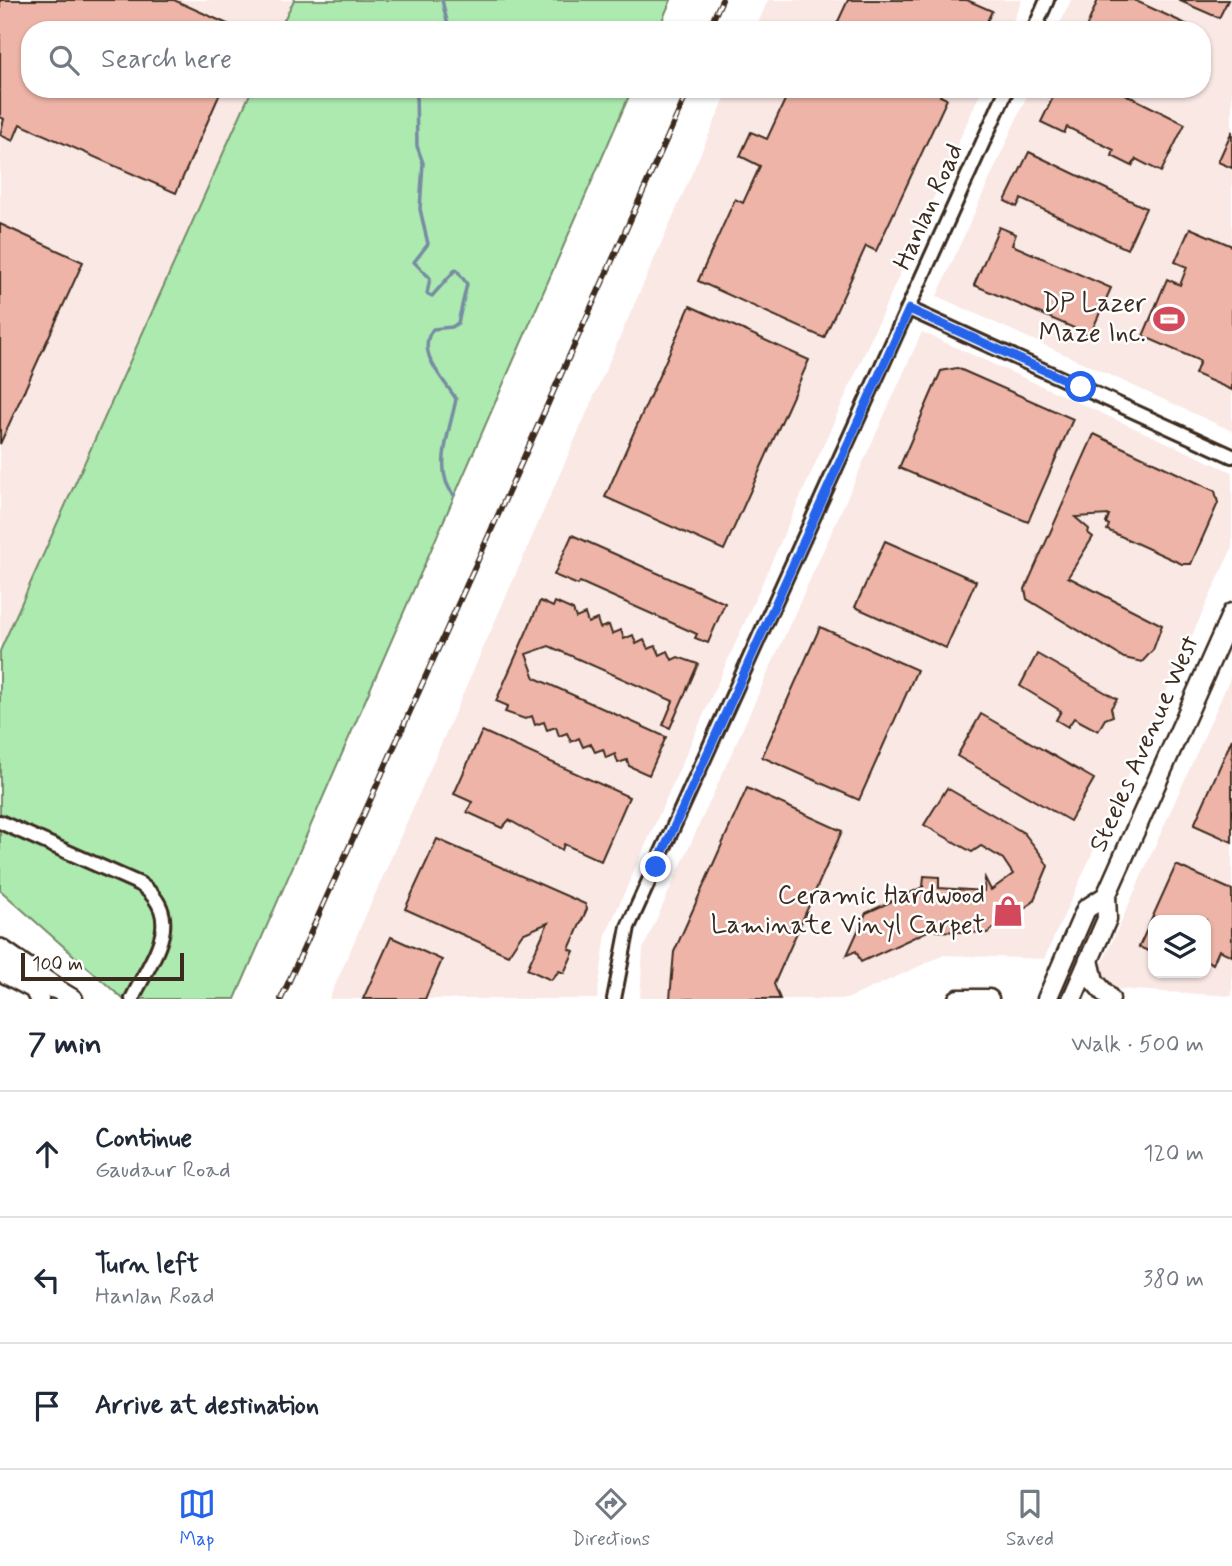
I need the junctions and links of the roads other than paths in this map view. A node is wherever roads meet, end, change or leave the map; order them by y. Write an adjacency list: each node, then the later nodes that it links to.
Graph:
1 (1047, 0): 2 (street)
2 (1038, 21)
3 (1003, 98): 4 (street, Hanlan Road)
4 (909, 309): 5 (street); 15 (street, Hanlan Road)
5 (1232, 456)
6 (1232, 613): 8 (main road, Steeles Avenue West)
7 (0, 821): 14 (street)
8 (1106, 896): 10 (main road, Steeles Avenue West); 18 (main road, Steeles Avenue West)
9 (0, 950): 12 (highway)
10 (1089, 960): 19 (main road, Steeles Avenue West); 20 (main road)
11 (0, 971): 12 (main road)
12 (42, 992): 13 (main road)
13 (73, 999)
14 (132, 999)
15 (614, 999)
16 (964, 999): 17 (main road)
17 (989, 999)
18 (1046, 999)
19 (1072, 999)
20 (1110, 999)

